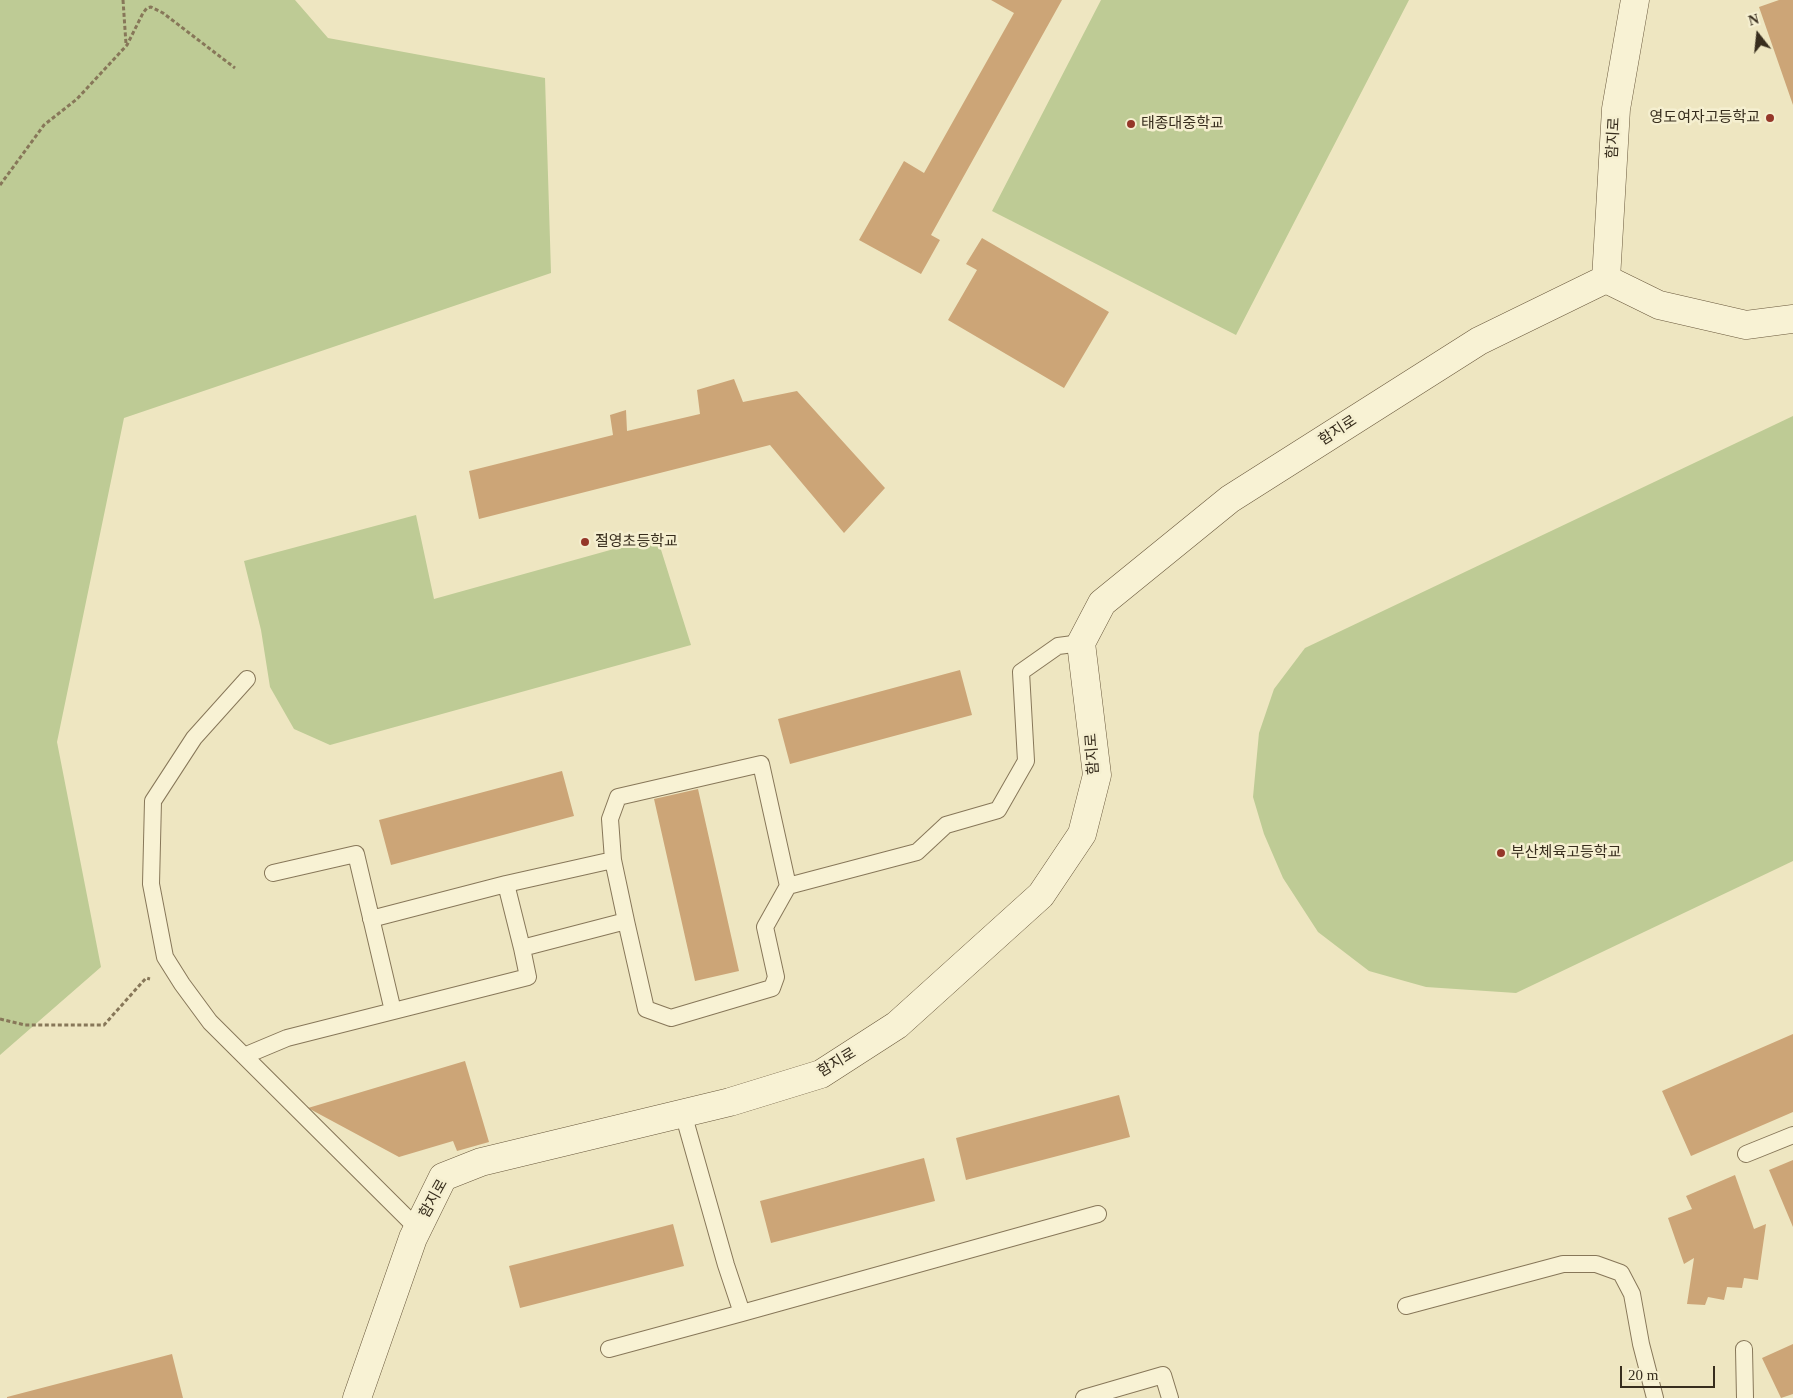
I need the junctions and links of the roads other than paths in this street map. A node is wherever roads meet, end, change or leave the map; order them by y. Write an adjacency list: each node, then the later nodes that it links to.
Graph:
1 (1635, 0): 2 (street, 함지로)
2 (1606, 279): 3 (street); 4 (street, 함지로)
3 (1793, 320)
4 (1082, 643): 9 (lane); 15 (street, 함지로)
5 (247, 679): 14 (lane)
6 (613, 860): 8 (lane); 9 (lane); 11 (lane)
7 (274, 873): 10 (lane)
8 (506, 884): 10 (lane); 12 (lane)
9 (788, 886): 11 (lane)
10 (371, 919): 13 (lane)
11 (626, 921): 12 (lane)
12 (522, 948): 13 (lane)
13 (393, 1011): 14 (lane)
14 (244, 1056): 19 (lane)
15 (682, 1113): 19 (street, 함지로); 21 (lane)
16 (1793, 1135): 17 (lane)
17 (1746, 1154)
18 (1098, 1214): 21 (lane)
19 (418, 1229): 24 (street, 함지로)
20 (1406, 1306): 27 (lane)
21 (742, 1314): 22 (lane)
22 (609, 1349)
23 (1744, 1349): 28 (lane)
24 (357, 1398)
25 (1084, 1398): 26 (lane)
26 (1170, 1398)
27 (1655, 1398)
28 (1745, 1398)

